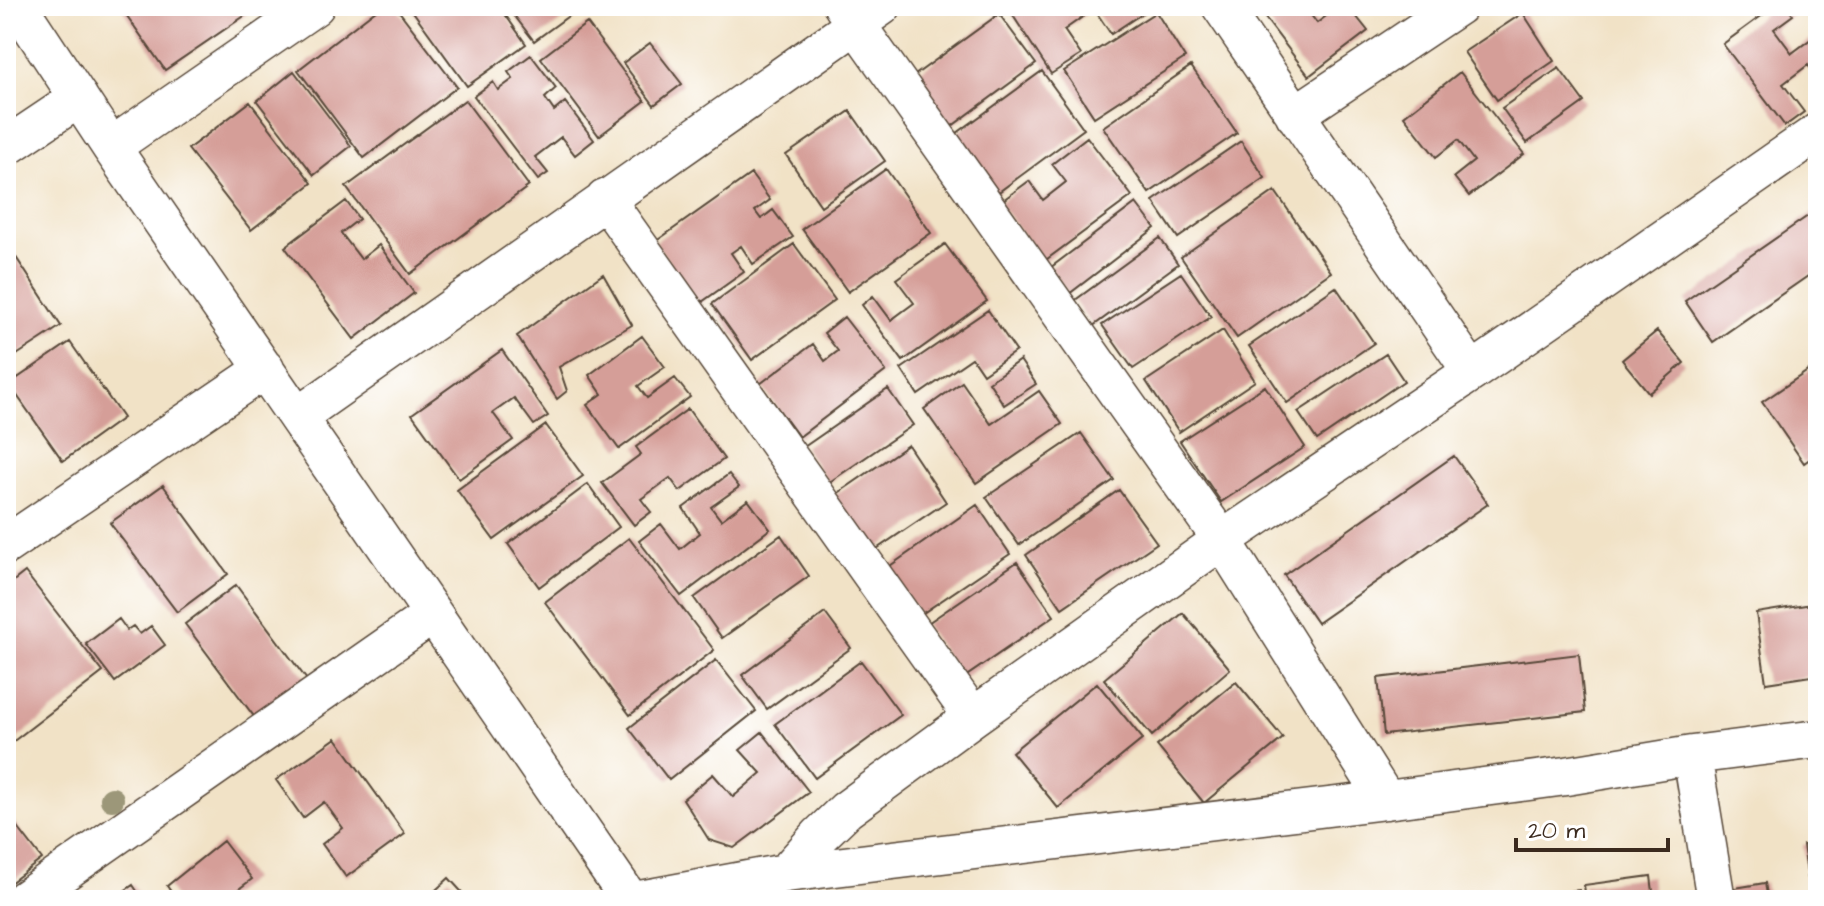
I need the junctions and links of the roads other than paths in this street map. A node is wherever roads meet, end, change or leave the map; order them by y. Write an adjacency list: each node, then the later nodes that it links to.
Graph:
1 (18, 6): 6 (street)
2 (315, 6): 10 (street)
3 (1221, 6): 7 (street)
4 (1458, 6): 7 (street)
5 (860, 12): 11 (street); 15 (street)
6 (79, 98): 9 (street); 10 (street)
7 (1295, 115): 13 (street)
8 (1818, 132): 13 (street)
9 (6, 147)
10 (111, 147): 12 (street)
11 (605, 199): 14 (street); 18 (street)
12 (265, 369): 14 (street); 16 (street)
13 (1472, 372): 15 (street)
14 (297, 417): 17 (street)
15 (1222, 540): 18 (street); 21 (street)
16 (6, 545)
17 (432, 615): 23 (street); 24 (street)
18 (973, 717): 22 (street)
19 (1818, 739): 20 (street)
20 (1692, 755): 21 (street); 26 (street)
21 (1386, 800): 22 (street)
22 (786, 873): 25 (street)
23 (24, 900)
24 (630, 900)
25 (640, 900)
26 (1716, 900)

